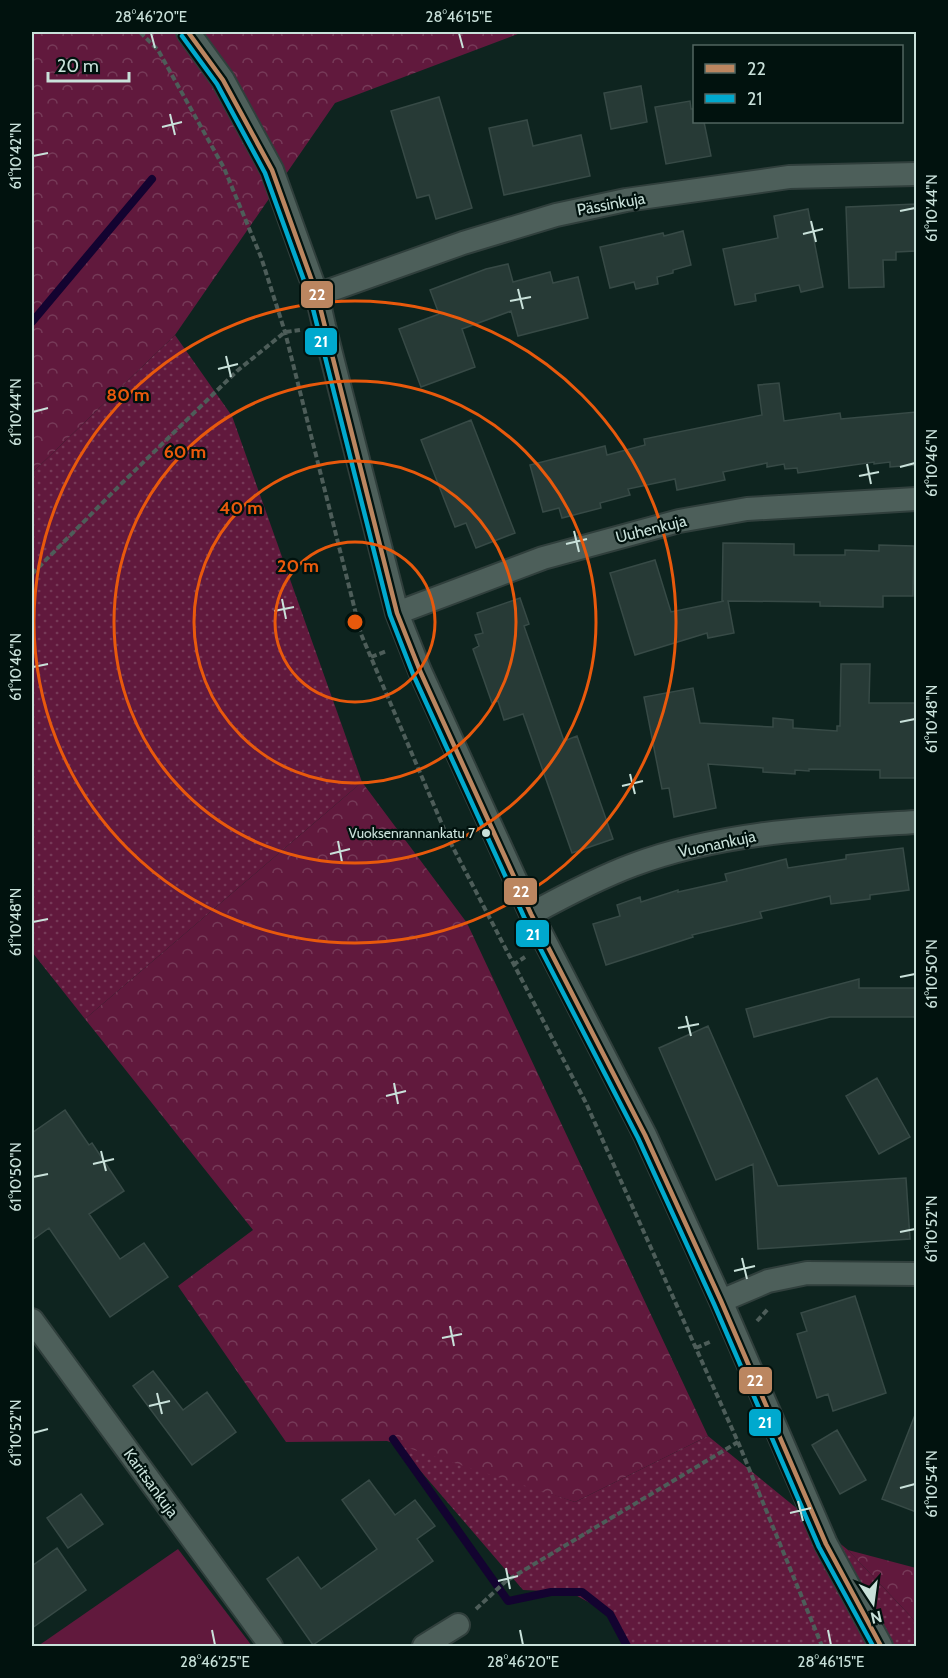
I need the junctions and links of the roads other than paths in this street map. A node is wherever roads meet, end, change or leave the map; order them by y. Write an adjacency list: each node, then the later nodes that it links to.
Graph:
1 (188, 32): 3 (street)
2 (916, 174): 3 (street, Pässinkuja)
3 (317, 295): 5 (street)
4 (916, 499): 5 (street, Uuhenkuja)
5 (397, 613): 7 (street)
6 (916, 822): 7 (street, Vuonankuja)
7 (531, 914): 9 (street)
8 (916, 1274): 9 (street)
9 (721, 1301): 14 (street)
10 (32, 1320): 12 (street, Karitsankuja)
11 (458, 1625): 13 (street)
12 (271, 1647)
13 (424, 1647)
14 (881, 1647)

